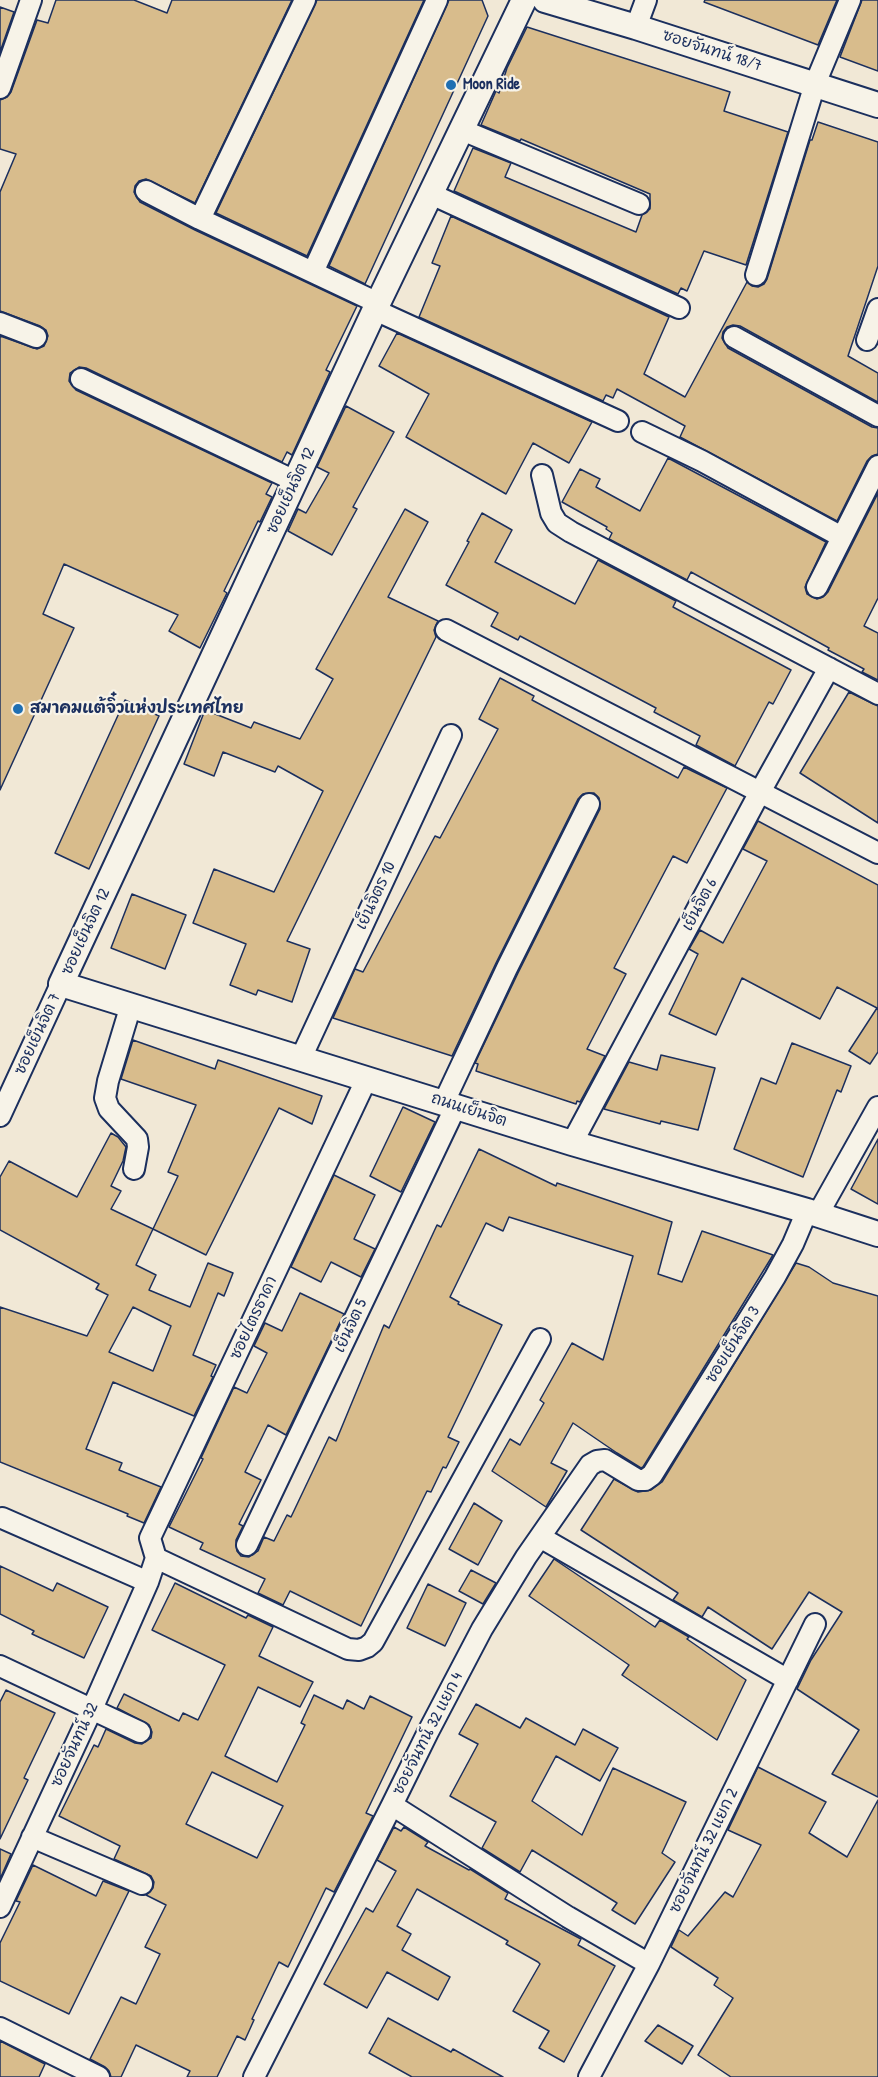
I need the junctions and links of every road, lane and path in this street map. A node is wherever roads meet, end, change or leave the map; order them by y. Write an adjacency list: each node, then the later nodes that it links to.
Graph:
1 (31, 0): 10 (street)
2 (305, 0): 16 (street)
3 (437, 0): 17 (street)
4 (524, 0): 12 (street, ซอยเย็นจิต 12)
5 (544, 0): 8 (street, ซอยจันทน์ 18/7)
6 (646, 0): 8 (street)
7 (850, 0): 9 (street)
8 (636, 27): 9 (street, ซอยจันทน์ 18/7)
9 (815, 84): 11 (street, ซอยจันทน์ 18/7); 18 (street)
10 (0, 88)
11 (878, 105)
12 (462, 130): 14 (street, ซอยเย็นจิต 12); 15 (street)
13 (146, 191): 16 (street)
14 (431, 194): 19 (street, ซอยเย็นจิต 12); 20 (street)
15 (639, 204)
16 (200, 219): 17 (street)
17 (313, 272): 19 (street)
18 (756, 275)
19 (377, 307): 28 (street); 32 (street, ซอยเย็นจิต 12)
20 (679, 308)
21 (878, 309): 25 (street)
22 (0, 323): 23 (street)
23 (36, 337)
24 (734, 338): 27 (street)
25 (867, 340)
26 (81, 379): 32 (street)
27 (878, 416)
28 (618, 421)
29 (642, 432): 33 (street)
30 (878, 466): 33 (street)
31 (542, 476): 36 (street)
32 (295, 481): 42 (street, ซอยเย็นจิต 12)
33 (842, 537): 34 (street)
34 (817, 587)
35 (446, 630): 39 (street)
36 (829, 668): 37 (street); 39 (street, เย็นจิต 6)
37 (878, 694)
38 (451, 735): 44 (street, เย็นจิตร 10)
39 (760, 792): 41 (street); 49 (street, เย็นจิต 6)
40 (589, 804): 46 (street, เย็นจิต 5)
41 (878, 853)
42 (61, 984): 43 (street, ถนนเย็นจิต); 48 (street, ซอยเย็นจิต 7)
43 (131, 1005): 44 (street, ถนนเย็นจิต); 50 (street)
44 (301, 1058): 45 (street, ถนนเย็นจิต)
45 (367, 1078): 46 (street, ถนนเย็นจิต); 58 (street, ซอยไตรธาดา)
46 (450, 1104): 49 (street, ถนนเย็นจิต); 57 (street, เย็นจิต 5)
47 (878, 1107): 51 (street, ซอยเย็นจิต 3)
48 (0, 1116)
49 (572, 1143): 51 (street, ถนนเย็นจิต)
50 (134, 1169)
51 (813, 1212): 52 (street, ถนนเย็นจิต); 54 (street, ซอยเย็นจิต 3)
52 (878, 1234)
53 (540, 1339): 58 (street)
54 (652, 1475): 56 (street, ซอยจันทน์ 32 แยก 4)
55 (2, 1518): 59 (street)
56 (540, 1537): 62 (street); 65 (street, ซอยจันทน์ 32 แยก 4)
57 (247, 1545)
58 (156, 1558): 59 (street, ซอยจันทน์ 32)
59 (148, 1582): 63 (street, ซอยจันทน์ 32)
60 (815, 1624): 62 (street, ซอยจันทน์ 32 แยก 2)
61 (0, 1666): 63 (street)
62 (788, 1680): 69 (street, ซอยจันทน์ 32 แยก 2)
63 (92, 1709): 64 (street); 66 (street, ซอยจันทน์ 32)
64 (140, 1732)
65 (392, 1805): 69 (street); 72 (street, ซอยจันทน์ 32 แยก 4)
66 (32, 1837): 67 (street); 68 (street, ซอยจันทน์ 32)
67 (142, 1884)
68 (0, 1907)
69 (649, 1964): 73 (street, ซอยจันทน์ 32 แยก 2)
70 (0, 2028): 71 (street)
71 (99, 2077)
72 (254, 2077)
73 (589, 2077)

